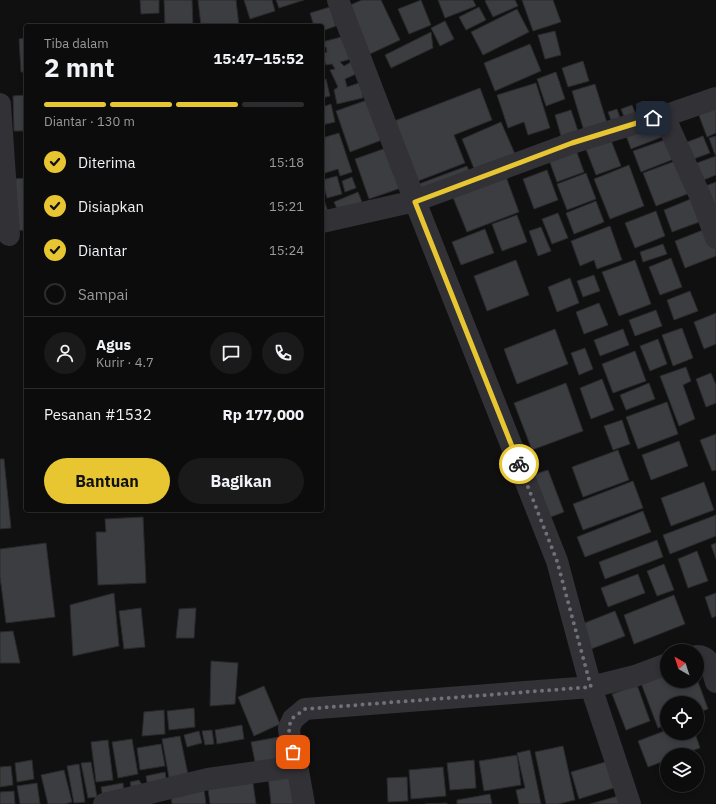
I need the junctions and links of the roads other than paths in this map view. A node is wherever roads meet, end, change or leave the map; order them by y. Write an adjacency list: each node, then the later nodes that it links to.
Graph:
1 (338, 0): 5 (street)
2 (716, 98): 4 (street)
3 (0, 104): 7 (street)
4 (664, 116): 5 (street); 8 (street)
5 (415, 202): 6 (street); 12 (street)
6 (324, 222)
7 (12, 235)
8 (716, 238)
9 (704, 658): 11 (street)
10 (660, 667): 12 (street)
11 (716, 682)
12 (591, 687): 13 (street); 16 (street)
13 (297, 765): 14 (street); 15 (street)
14 (104, 804)
15 (304, 804)
16 (630, 804)

